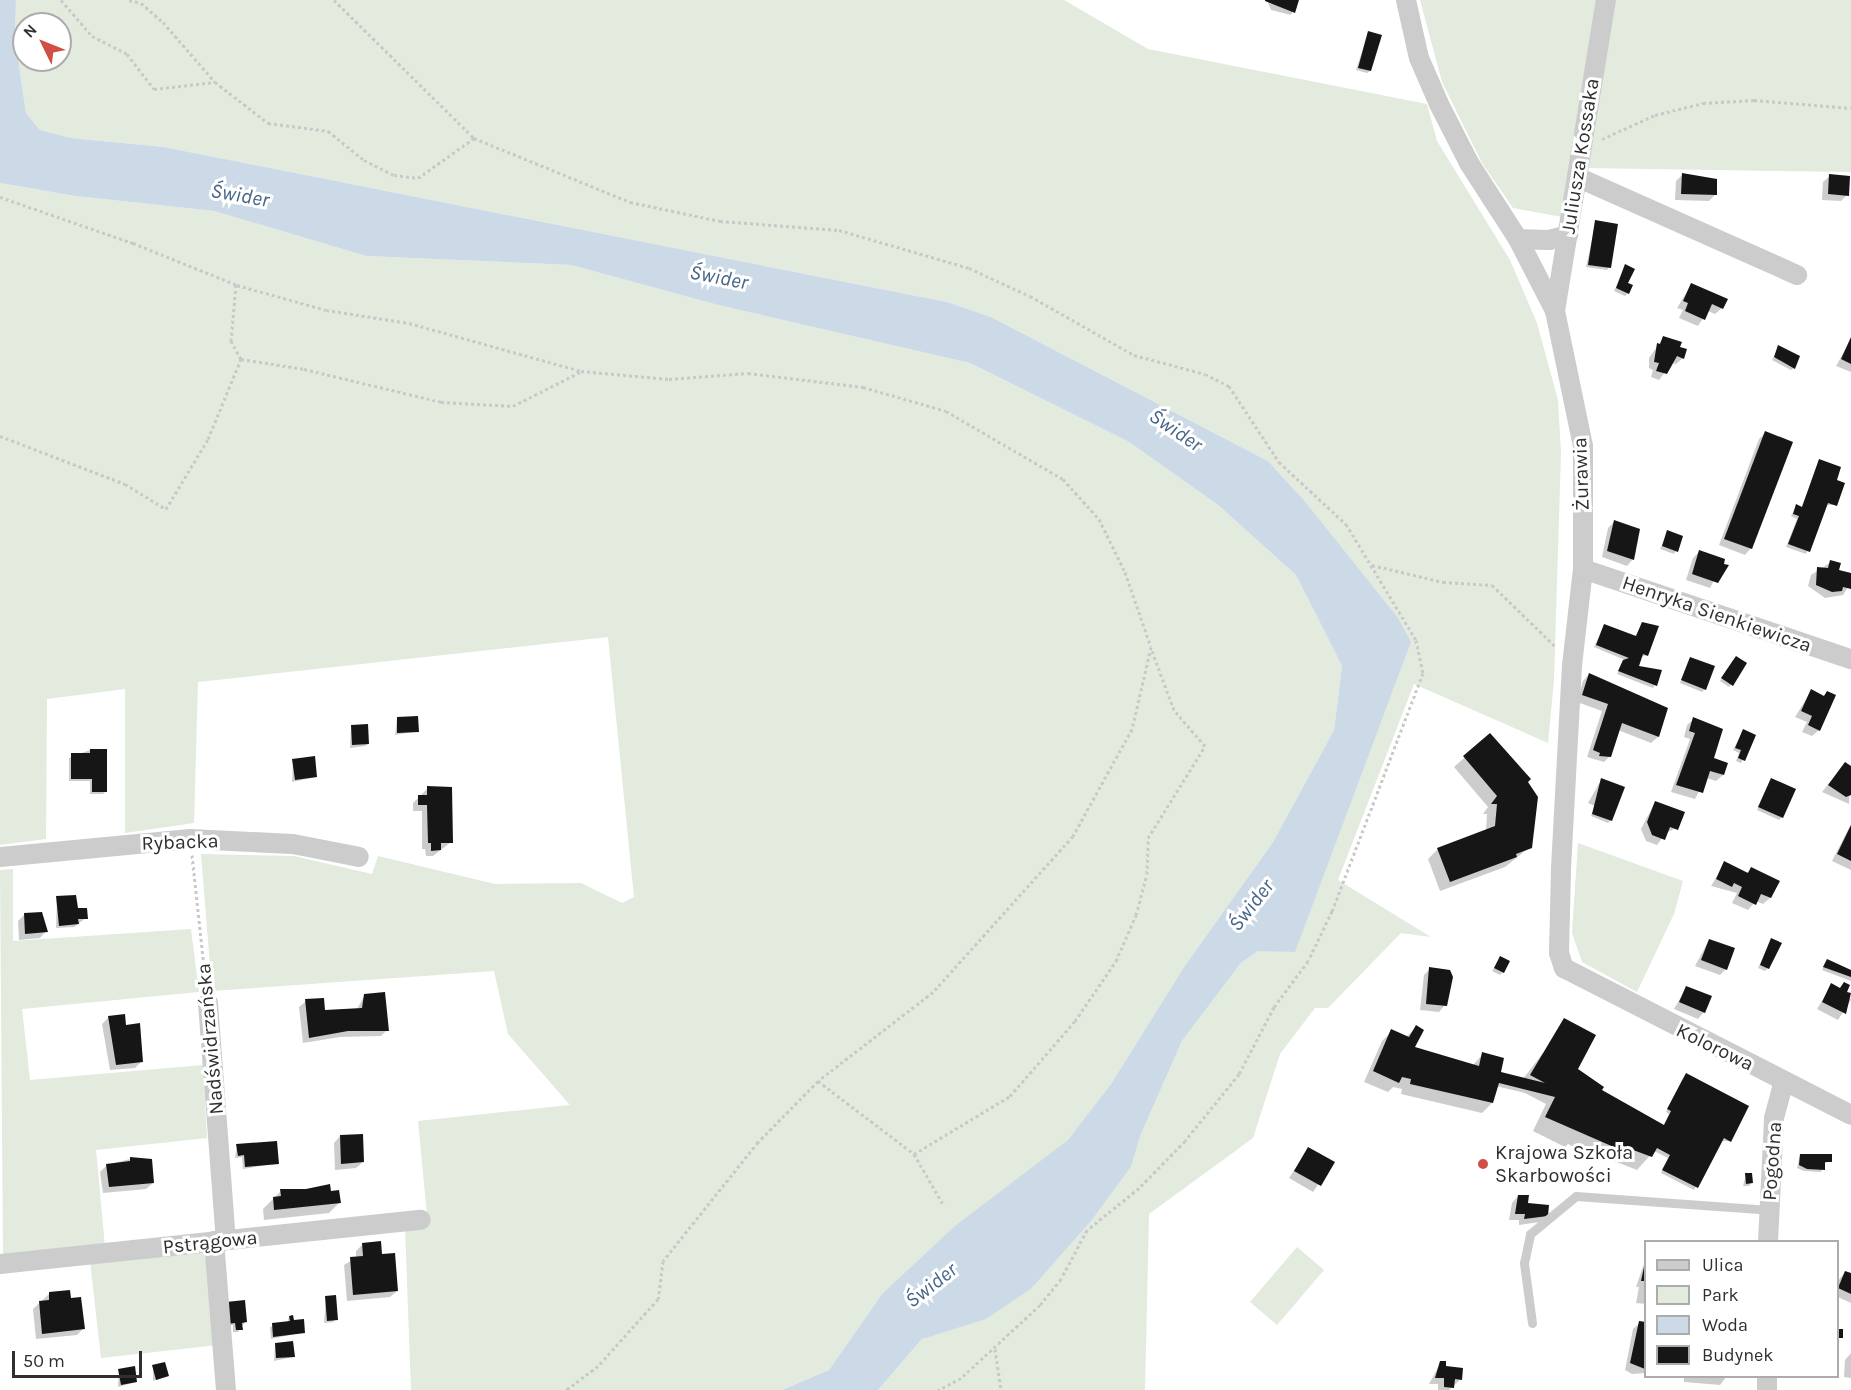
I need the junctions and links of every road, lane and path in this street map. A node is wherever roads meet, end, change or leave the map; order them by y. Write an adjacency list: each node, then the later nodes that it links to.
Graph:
1 (61, 0): 6 (path)
2 (129, 0): 6 (path)
3 (334, 0): 8 (path)
4 (1406, 0): 13 (street, Żurawia)
5 (1606, 0): 9 (street, Juliusza Kossaka)
6 (215, 82): 8 (path)
7 (1851, 108): 9 (path)
8 (474, 138): 20 (path)
9 (1580, 153): 10 (street, Juliusza Kossaka)
10 (1577, 177): 12 (street, Juliusza Kossaka); 14 (street)
11 (0, 197): 15 (path)
12 (1568, 234): 13 (street); 16 (street, Juliusza Kossaka)
13 (1518, 239): 16 (street, Żurawia)
14 (1797, 275)
15 (237, 285): 17 (path); 18 (path)
16 (1555, 312): 21 (street, Żurawia)
17 (242, 359): 18 (path); 19 (path)
18 (581, 371): 22 (path)
19 (0, 436)
20 (1371, 564): 24 (path); 41 (path)
21 (1583, 569): 23 (street, Henryka Sienkiewicza); 24 (street, Żurawia)
22 (1151, 647): 30 (path); 33 (path)
23 (1851, 659)
24 (1572, 665): 28 (street, Żurawia)
25 (190, 839): 26 (street, Rybacka); 27 (street, Rybacka); 29 (path, Nadświdrzańska)
26 (359, 856)
27 (0, 857)
28 (1579, 977): 31 (street, Kolorowa)
29 (208, 1003): 38 (street, Nadświdrzańska)
30 (818, 1081): 33 (path); 43 (path)
31 (1784, 1081): 32 (street, Kolorowa); 35 (street, Pogodna)
32 (1851, 1115)
33 (914, 1154): 34 (path)
34 (944, 1206)
35 (1769, 1210): 37 (street, Pogodna); 40 (lane)
36 (421, 1220): 38 (street, Pstrągowa)
37 (1768, 1240)
38 (220, 1241): 39 (street, Pstrągowa); 42 (street, Nadświdrzańska)
39 (0, 1264)
40 (1532, 1323)
41 (995, 1349): 44 (path); 45 (path)
42 (226, 1390)
43 (566, 1390)
44 (938, 1390)
45 (1001, 1390)

